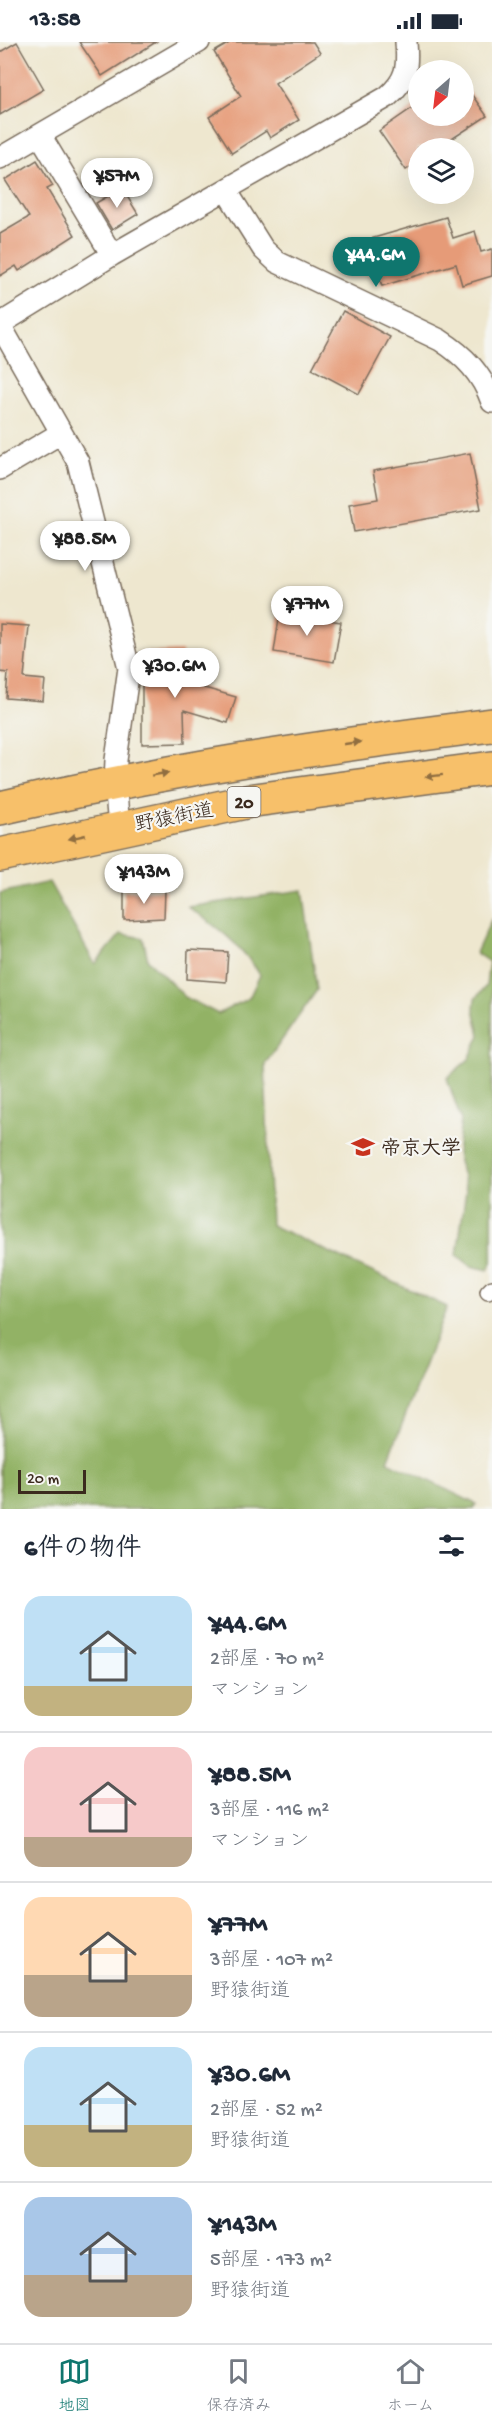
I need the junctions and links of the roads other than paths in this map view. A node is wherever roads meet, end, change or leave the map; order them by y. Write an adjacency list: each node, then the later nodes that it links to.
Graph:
1 (199, 42): 3 (street)
2 (405, 42): 5 (street)
3 (40, 135): 4 (street); 6 (street)
4 (0, 158)
5 (226, 190): 6 (street); 8 (street)
6 (112, 255): 7 (street)
7 (0, 324): 9 (street)
8 (492, 402)
9 (61, 433): 10 (street); 13 (street)
10 (0, 469)
11 (492, 724): 13 (main road, 20, one-way to 11)
12 (492, 768): 15 (main road, 野猿街道 / 20, one-way to 15)
13 (115, 782): 14 (main road, 20); 15 (street)
14 (0, 808)
15 (119, 827): 16 (main road, 野猿街道 / 20, one-way to 16)
16 (0, 855)

